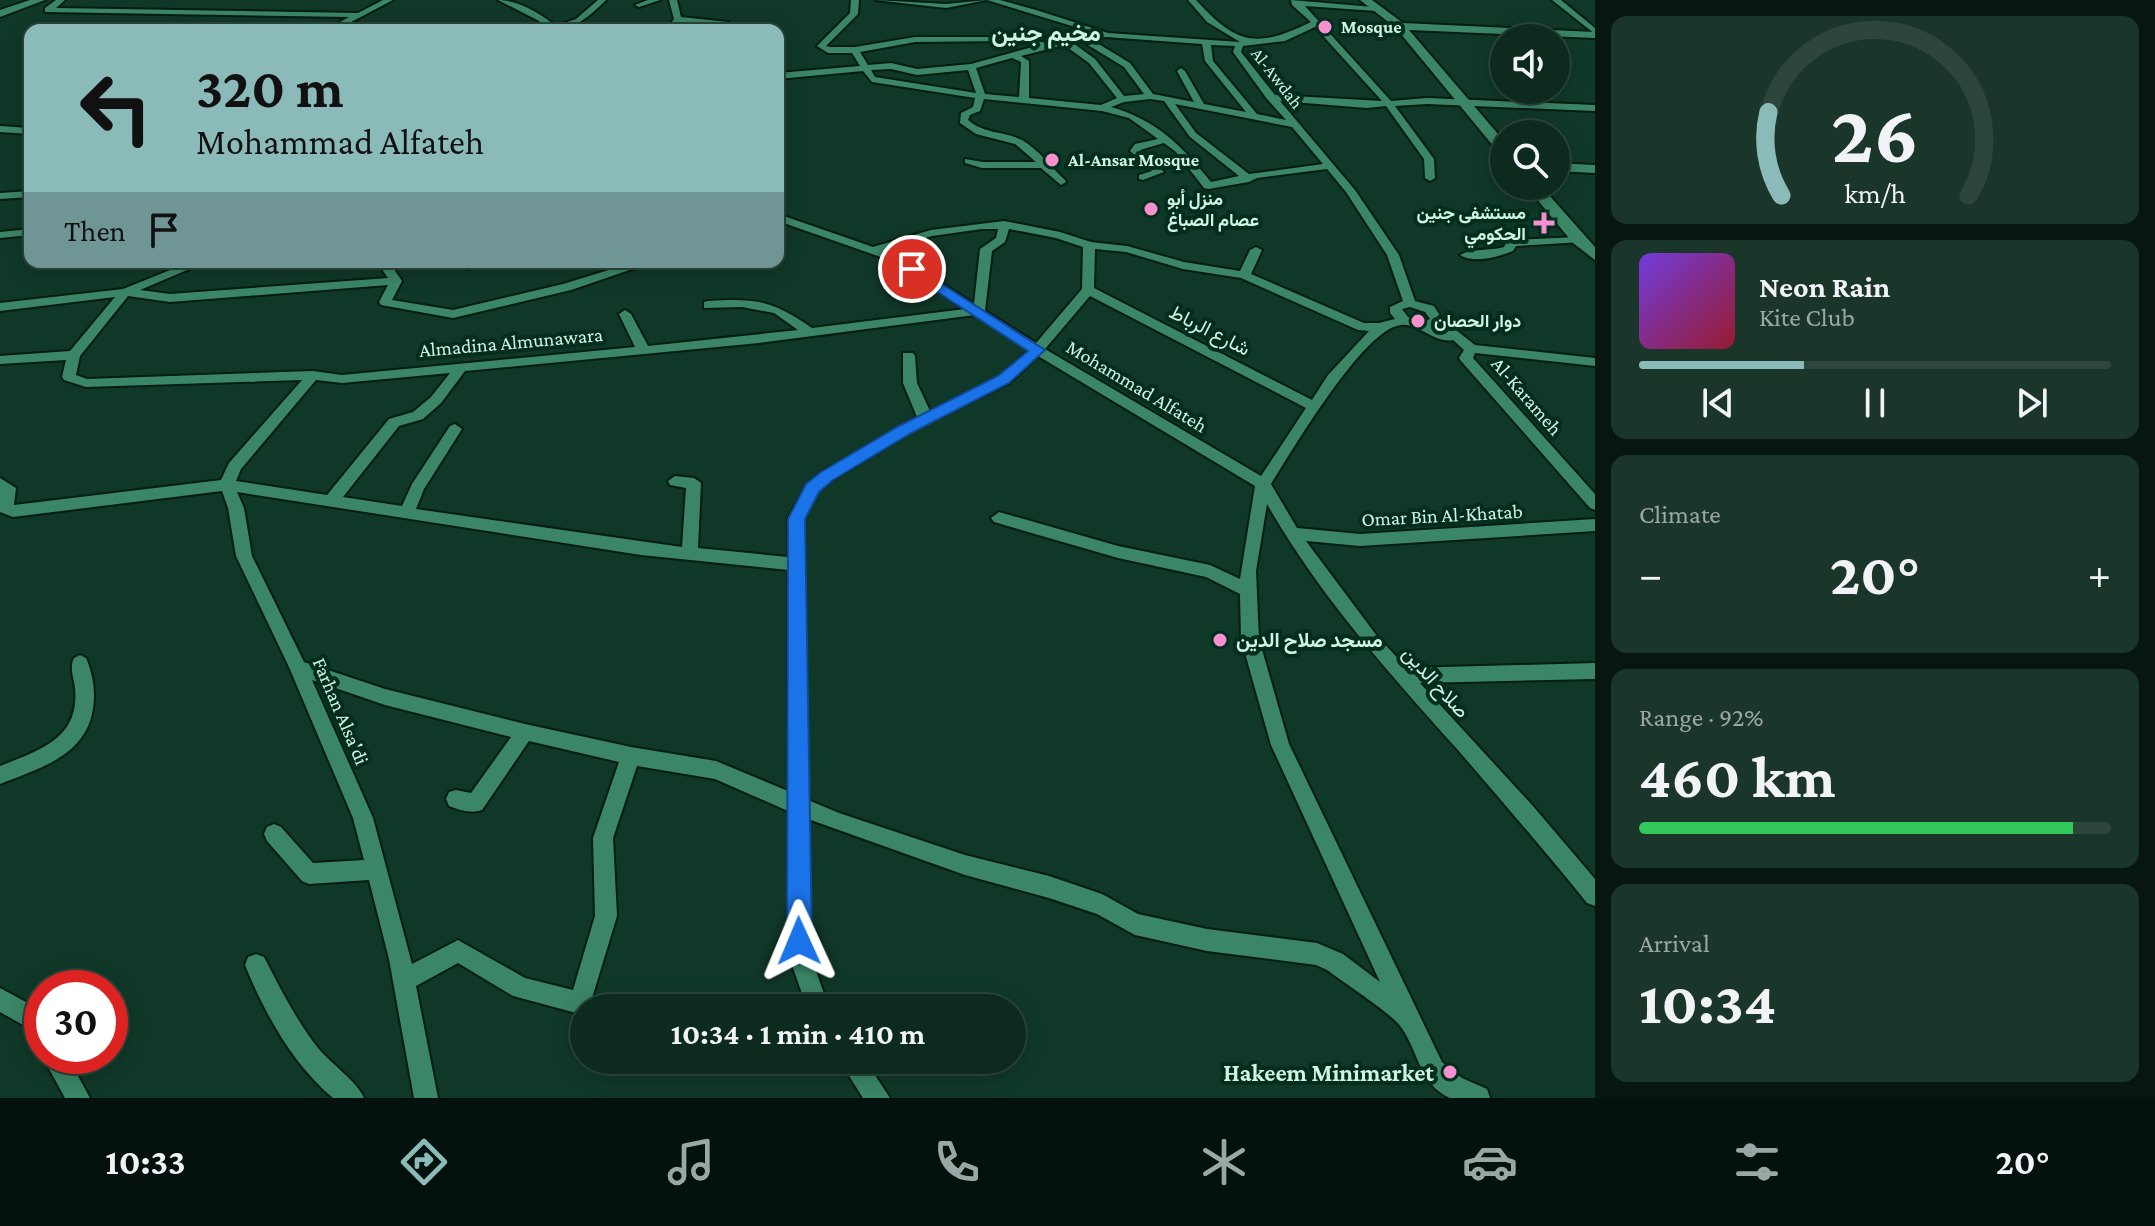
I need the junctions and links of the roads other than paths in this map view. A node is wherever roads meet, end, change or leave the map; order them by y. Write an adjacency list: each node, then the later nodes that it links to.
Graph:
1 (40, 0): 18 (main road)
2 (61, 0): 19 (street)
3 (389, 0): 19 (street)
4 (504, 0): 23 (street)
5 (602, 0): 24 (street)
6 (656, 0): 16 (street)
7 (673, 0): 20 (street)
8 (855, 0): 37 (street)
9 (879, 0): 10 (street)
10 (983, 0)
11 (991, 0): 29 (street, Al-Awdah)
12 (1192, 0): 34 (street)
13 (1283, 0): 15 (street)
14 (1556, 0): 28 (street)
15 (1297, 2): 17 (street); 26 (street)
16 (639, 5)
17 (1369, 5): 27 (main road)
18 (0, 14)
19 (360, 15): 22 (street)
20 (678, 19): 21 (street); 25 (street)
21 (724, 22)
22 (342, 24)
23 (547, 24)
24 (571, 24)
25 (674, 24)
26 (1314, 24): 34 (street); 52 (street)
27 (1400, 26): 28 (main road); 51 (main road)
28 (1595, 33)
29 (1106, 35): 30 (street); 31 (street, Al-Awdah)
30 (1085, 39): 32 (street); 39 (street)
31 (1170, 40): 33 (street, Al-Awdah); 36 (street)
32 (1065, 42): 35 (street); 49 (street)
33 (1206, 42): 34 (street, Al-Awdah); 56 (street)
34 (1243, 43): 47 (street, Al-Awdah)
35 (1050, 45): 37 (street); 40 (street)
36 (1135, 48)
37 (855, 50): 42 (street)
38 (1122, 51): 39 (street)
39 (1108, 53): 46 (street)
40 (1012, 55): 41 (street); 48 (street)
41 (971, 67): 42 (street); 45 (street)
42 (866, 69): 44 (street); 45 (street)
43 (1181, 71): 53 (street)
44 (784, 76)
45 (979, 96): 48 (street); 63 (street)
46 (1150, 96): 49 (street); 50 (street)
47 (1270, 97): 52 (street); 57 (street, Al-Awdah)
48 (1024, 98): 54 (street)
49 (1122, 99): 54 (street)
50 (1168, 101): 53 (street); 69 (street)
51 (1467, 103): 52 (street); 55 (street); 60 (main road)
52 (1390, 105): 68 (street)
53 (1201, 106): 56 (street)
54 (1102, 108): 61 (street)
55 (1595, 108)
56 (1253, 115): 57 (street)
57 (1292, 124): 64 (street, Al-Awdah)
58 (0, 129): 59 (street)
59 (24, 131)
60 (1490, 132)
61 (1165, 140): 67 (street); 69 (street)
62 (969, 161): 63 (street)
63 (1040, 165): 70 (street)
64 (1331, 166): 69 (street); 91 (street, Al-Awdah)
65 (1570, 168): 66 (main road)
66 (1595, 169)
67 (1143, 177)
68 (1430, 178)
69 (1249, 179)
70 (1061, 182)
71 (24, 194): 72 (street)
72 (0, 196)
73 (1545, 200): 78 (main road)
74 (784, 220): 80 (street, Mohammad Alfateh)
75 (1004, 224): 79 (street); 80 (street); 94 (street)
76 (24, 233): 77 (street)
77 (0, 235)
78 (1578, 240): 82 (street); 83 (main road)
79 (1081, 243): 87 (street); 89 (street)
80 (875, 250): 94 (street, Mohammad Alfateh)
81 (1256, 250): 87 (street)
82 (1466, 255)
83 (1595, 255)
84 (185, 268): 90 (street)
85 (387, 268): 88 (street)
86 (628, 268): 88 (street)
87 (1244, 275): 99 (street)
88 (396, 281): 90 (street)
89 (1088, 290): 103 (street); 110 (street, شارع الرباط)
90 (125, 292): 93 (street); 104 (street)
91 (1410, 303): 96 (street); 97 (street)
92 (708, 305): 100 (street)
93 (0, 307)
94 (979, 311): 100 (street, Almadina Almunawara); 103 (street, Mohammad Alfateh)
95 (625, 314): 101 (street)
96 (1404, 320): 98 (street); 99 (street)
97 (1437, 321): 98 (street); 102 (street)
98 (1422, 326): 102 (street)
99 (1380, 327): 110 (street)
100 (810, 333): 101 (street, Almadina Almunawara)
101 (643, 349): 108 (street, Almadina Almunawara)
102 (1471, 349): 107 (street); 118 (street, Al-Karameh)
103 (1037, 350): 111 (street); 115 (street, Mohammad Alfateh)
104 (74, 355): 106 (street); 109 (street, Almadina Almunawara)
105 (908, 356): 111 (street)
106 (0, 360)
107 (1595, 362)
108 (462, 366): 109 (street, Almadina Almunawara); 117 (street)
109 (313, 375): 116 (street)
110 (1313, 406): 115 (street)
111 (925, 421): 124 (street)
112 (455, 429): 119 (street)
113 (675, 481): 123 (street)
114 (0, 483): 116 (street)
115 (1263, 484): 122 (street, صلاح الدين); 125 (street)
116 (227, 485): 117 (street); 127 (street, Farhan Alsa'di)
117 (332, 500): 119 (street)
118 (1595, 504)
119 (407, 512): 123 (street)
120 (999, 518): 125 (street)
121 (1595, 525): 122 (street, Omar Bin Al-Khatab)
122 (1292, 534): 129 (street, صلاح الدين)
123 (690, 555): 124 (street)
124 (796, 564): 134 (street)
125 (1249, 591): 143 (street)
126 (80, 663): 132 (street)
127 (298, 667): 130 (street); 136 (street, Farhan Alsa'di)
128 (1595, 671): 129 (street)
129 (1400, 676): 137 (street, صلاح الدين)
130 (525, 732): 131 (street); 133 (street)
131 (631, 756): 134 (street); 139 (street)
132 (0, 775)
133 (456, 799)
134 (798, 806): 140 (street); 143 (street)
135 (274, 834): 136 (street)
136 (377, 869): 139 (street, Farhan Alsa'di)
137 (1595, 895)
138 (256, 965): 147 (street)
139 (404, 980): 148 (street, Farhan Alsa'di)
140 (813, 994)
141 (0, 999): 142 (street)
142 (24, 1013)
143 (1409, 1018): 150 (street); 151 (street)
144 (64, 1074): 146 (street)
145 (861, 1074): 149 (street)
146 (78, 1098)
147 (352, 1098)
148 (426, 1098)
149 (878, 1098)
150 (1444, 1098)
151 (1478, 1098)

